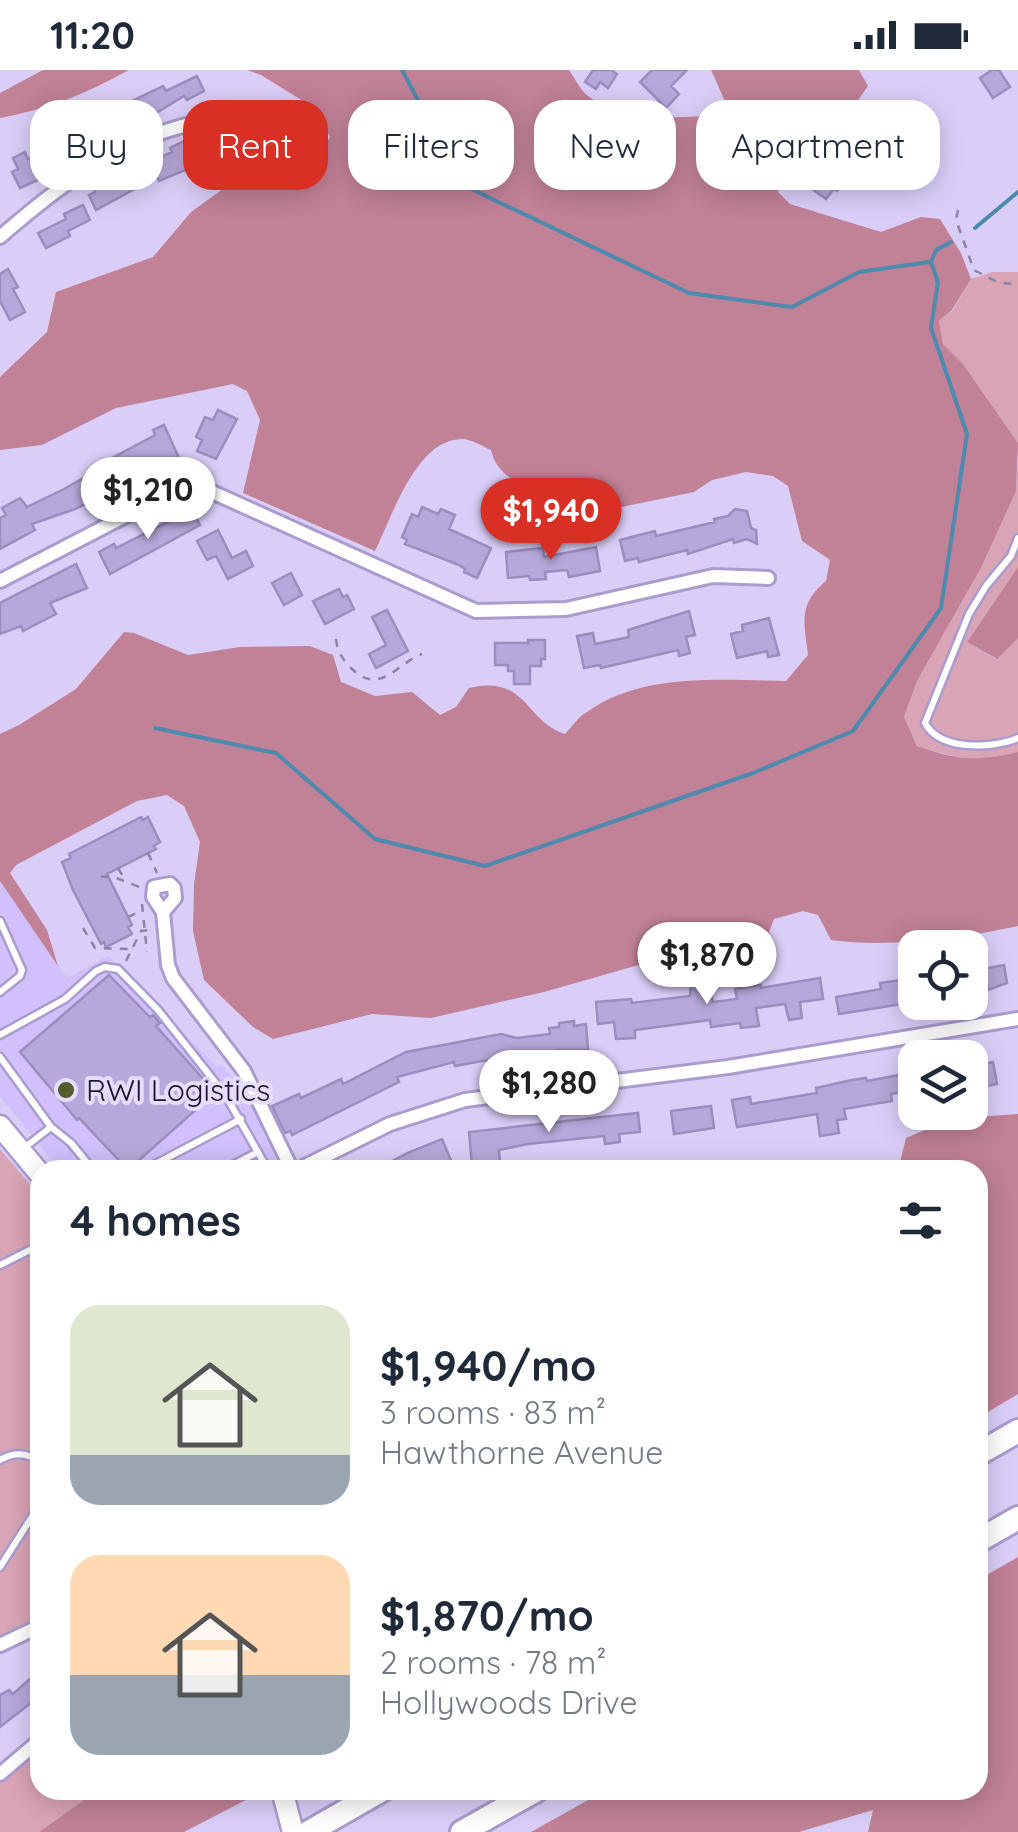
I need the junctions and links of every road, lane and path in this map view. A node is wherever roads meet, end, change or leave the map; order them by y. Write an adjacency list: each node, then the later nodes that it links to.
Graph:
1 (183, 125): 3 (street)
2 (958, 210): 4 (path)
3 (0, 237)
4 (1018, 285)
5 (1018, 538): 10 (lane)
6 (768, 578): 7 (street)
7 (0, 581)
8 (336, 640): 9 (path)
9 (422, 654)
10 (1018, 738)
11 (148, 853): 13 (path)
12 (118, 868): 15 (path)
13 (158, 874)
14 (101, 877): 15 (path)
15 (125, 882): 16 (path)
16 (143, 888)
17 (141, 911): 19 (path)
18 (163, 912): 22 (street)
19 (128, 917)
20 (0, 920): 25 (lane)
21 (83, 928): 23 (path)
22 (164, 928): 23 (path); 38 (street)
23 (132, 949): 24 (path)
24 (123, 966)
25 (0, 992)
26 (1018, 1019): 39 (street)
27 (0, 1035): 29 (lane)
28 (0, 1057): 31 (lane)
29 (241, 1119): 33 (lane); 35 (lane)
30 (0, 1126): 32 (main road)
31 (51, 1127): 32 (lane); 34 (lane)
32 (21, 1151): 40 (main road)
33 (258, 1152): 36 (lane); 37 (lane)
34 (85, 1160)
35 (163, 1160)
36 (242, 1160)
37 (262, 1160)
38 (295, 1160)
39 (319, 1160)
40 (30, 1162)
41 (30, 1250): 42 (lane)
42 (0, 1265)
43 (1018, 1431): 44 (highway)
44 (988, 1448)
45 (30, 1456): 46 (lane)
46 (0, 1460)
47 (1018, 1518): 49 (highway)
48 (30, 1520): 50 (lane)
49 (988, 1534)
50 (0, 1567)
51 (30, 1631): 52 (street)
52 (0, 1645)
53 (30, 1748): 54 (street)
54 (0, 1774)
55 (284, 1800): 58 (main road)
56 (365, 1800): 59 (highway)
57 (519, 1800): 60 (highway)
58 (292, 1832)
59 (309, 1832)
60 (462, 1832)

